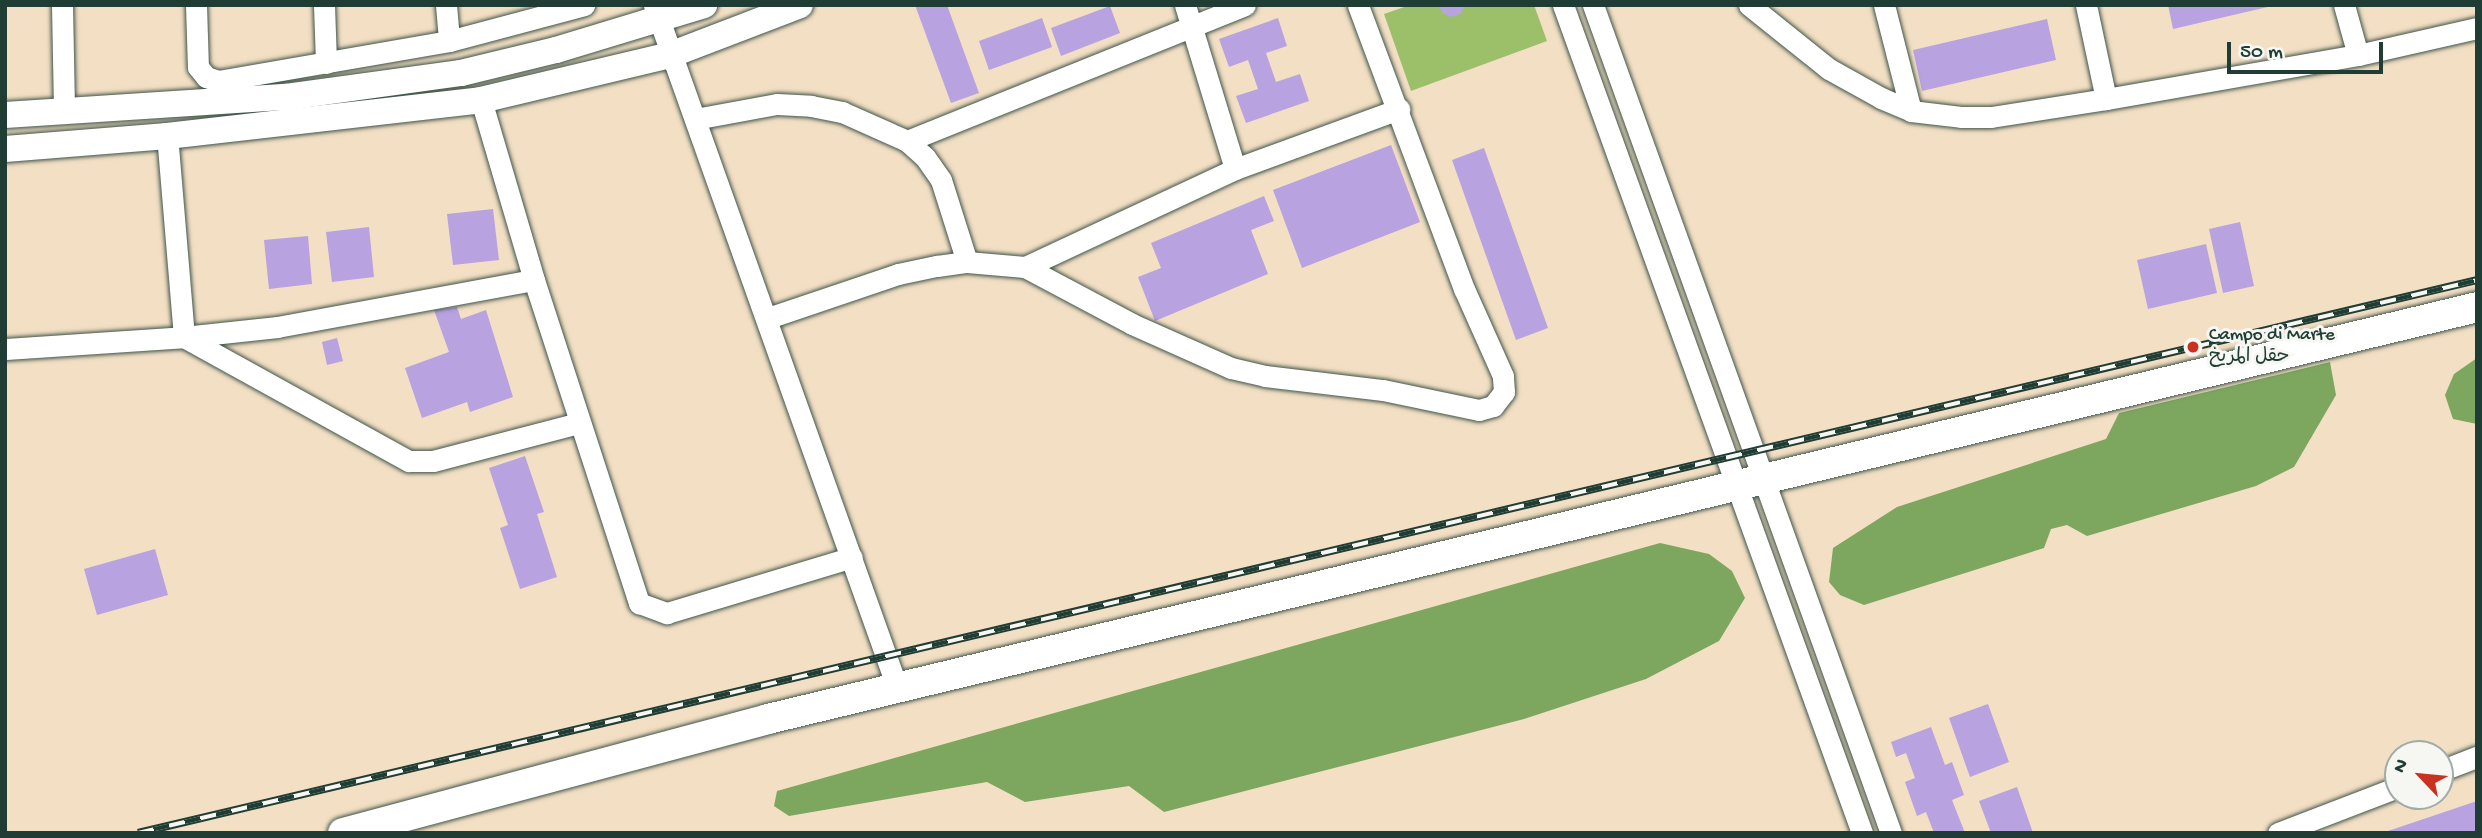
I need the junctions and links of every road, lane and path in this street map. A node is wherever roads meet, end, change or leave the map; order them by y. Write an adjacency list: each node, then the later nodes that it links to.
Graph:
1 (62, 5): 27 (street)
2 (196, 5): 23 (street)
3 (324, 5): 23 (street)
4 (446, 5): 20 (street)
5 (584, 5): 20 (street)
6 (704, 5): 17 (main road)
7 (800, 5): 21 (main road)
8 (1185, 5): 18 (street)
9 (1245, 5): 18 (street)
10 (1357, 5): 26 (street)
11 (1563, 5): 43 (street)
12 (1592, 5): 43 (street)
13 (1749, 5): 28 (street)
14 (1884, 5): 28 (street)
15 (2086, 5): 24 (street)
16 (2344, 5): 22 (street)
17 (657, 12): 21 (street); 27 (main road)
18 (1193, 26): 32 (street); 34 (street)
19 (2477, 28): 22 (street)
20 (449, 41): 23 (street)
21 (670, 55): 25 (main road); 30 (street)
22 (2358, 55): 24 (street)
23 (326, 63)
24 (2106, 99): 28 (street)
25 (481, 100): 31 (main road); 37 (street)
26 (1399, 109): 34 (street); 36 (street)
27 (64, 110): 29 (main road)
28 (1912, 111)
29 (5, 115)
30 (695, 118): 32 (street); 39 (street)
31 (167, 136): 33 (main road); 40 (street)
32 (907, 141): 35 (street)
33 (5, 149)
34 (1235, 169): 36 (street)
35 (967, 262): 36 (street); 39 (street)
36 (1025, 267)
37 (534, 281): 40 (street); 42 (street)
38 (2477, 307): 43 (highway)
39 (768, 318): 44 (street)
40 (184, 337): 41 (street); 42 (street)
41 (5, 349)
42 (579, 422): 44 (street)
43 (1750, 482): 45 (highway); 50 (street); 51 (street)
44 (852, 557): 45 (street)
45 (897, 687): 49 (highway)
46 (2477, 757): 47 (street)
47 (2454, 766)
48 (2384, 792): 52 (street)
49 (343, 833)
50 (1862, 833)
51 (1891, 833)
52 (2278, 833)

